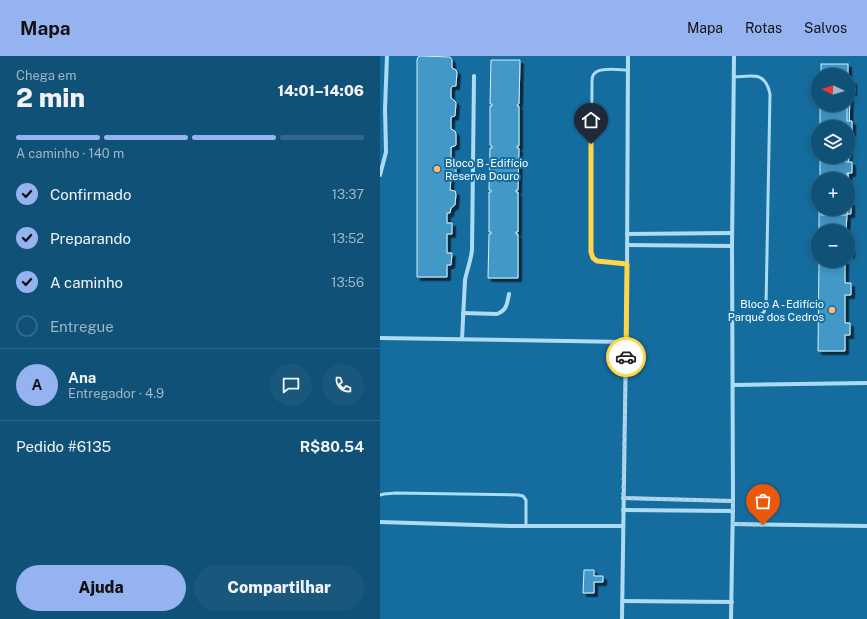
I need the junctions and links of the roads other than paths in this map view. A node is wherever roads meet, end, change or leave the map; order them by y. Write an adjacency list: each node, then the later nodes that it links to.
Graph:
1 (387, 56): 8 (street)
2 (628, 56): 4 (street)
3 (734, 56): 6 (street)
4 (628, 70): 11 (street); 14 (lane)
5 (474, 76): 16 (street)
6 (734, 77): 10 (street); 17 (lane)
7 (380, 109): 8 (street)
8 (386, 109): 9 (street)
9 (380, 175)
10 (732, 233): 11 (street); 13 (street)
11 (627, 234): 12 (street)
12 (627, 245): 13 (street); 14 (street)
13 (732, 246): 17 (street)
14 (627, 264): 20 (street)
15 (510, 294): 16 (street)
16 (463, 313): 19 (street)
17 (732, 316): 22 (street)
18 (380, 338): 19 (street)
19 (462, 339): 20 (street)
20 (626, 342): 24 (street)
21 (867, 383): 22 (street)
22 (733, 385): 25 (street)
23 (380, 496): 30 (lane)
24 (623, 498): 25 (street); 26 (street)
25 (733, 501): 27 (street)
26 (623, 510): 27 (street); 31 (street)
27 (733, 510): 29 (street)
28 (380, 522): 30 (street)
29 (733, 524): 32 (street); 34 (street)
30 (526, 526): 31 (street)
31 (622, 526): 33 (street)
32 (867, 526)
33 (622, 601): 34 (street); 35 (street)
34 (732, 602): 36 (street)
35 (622, 619)
36 (731, 619)

